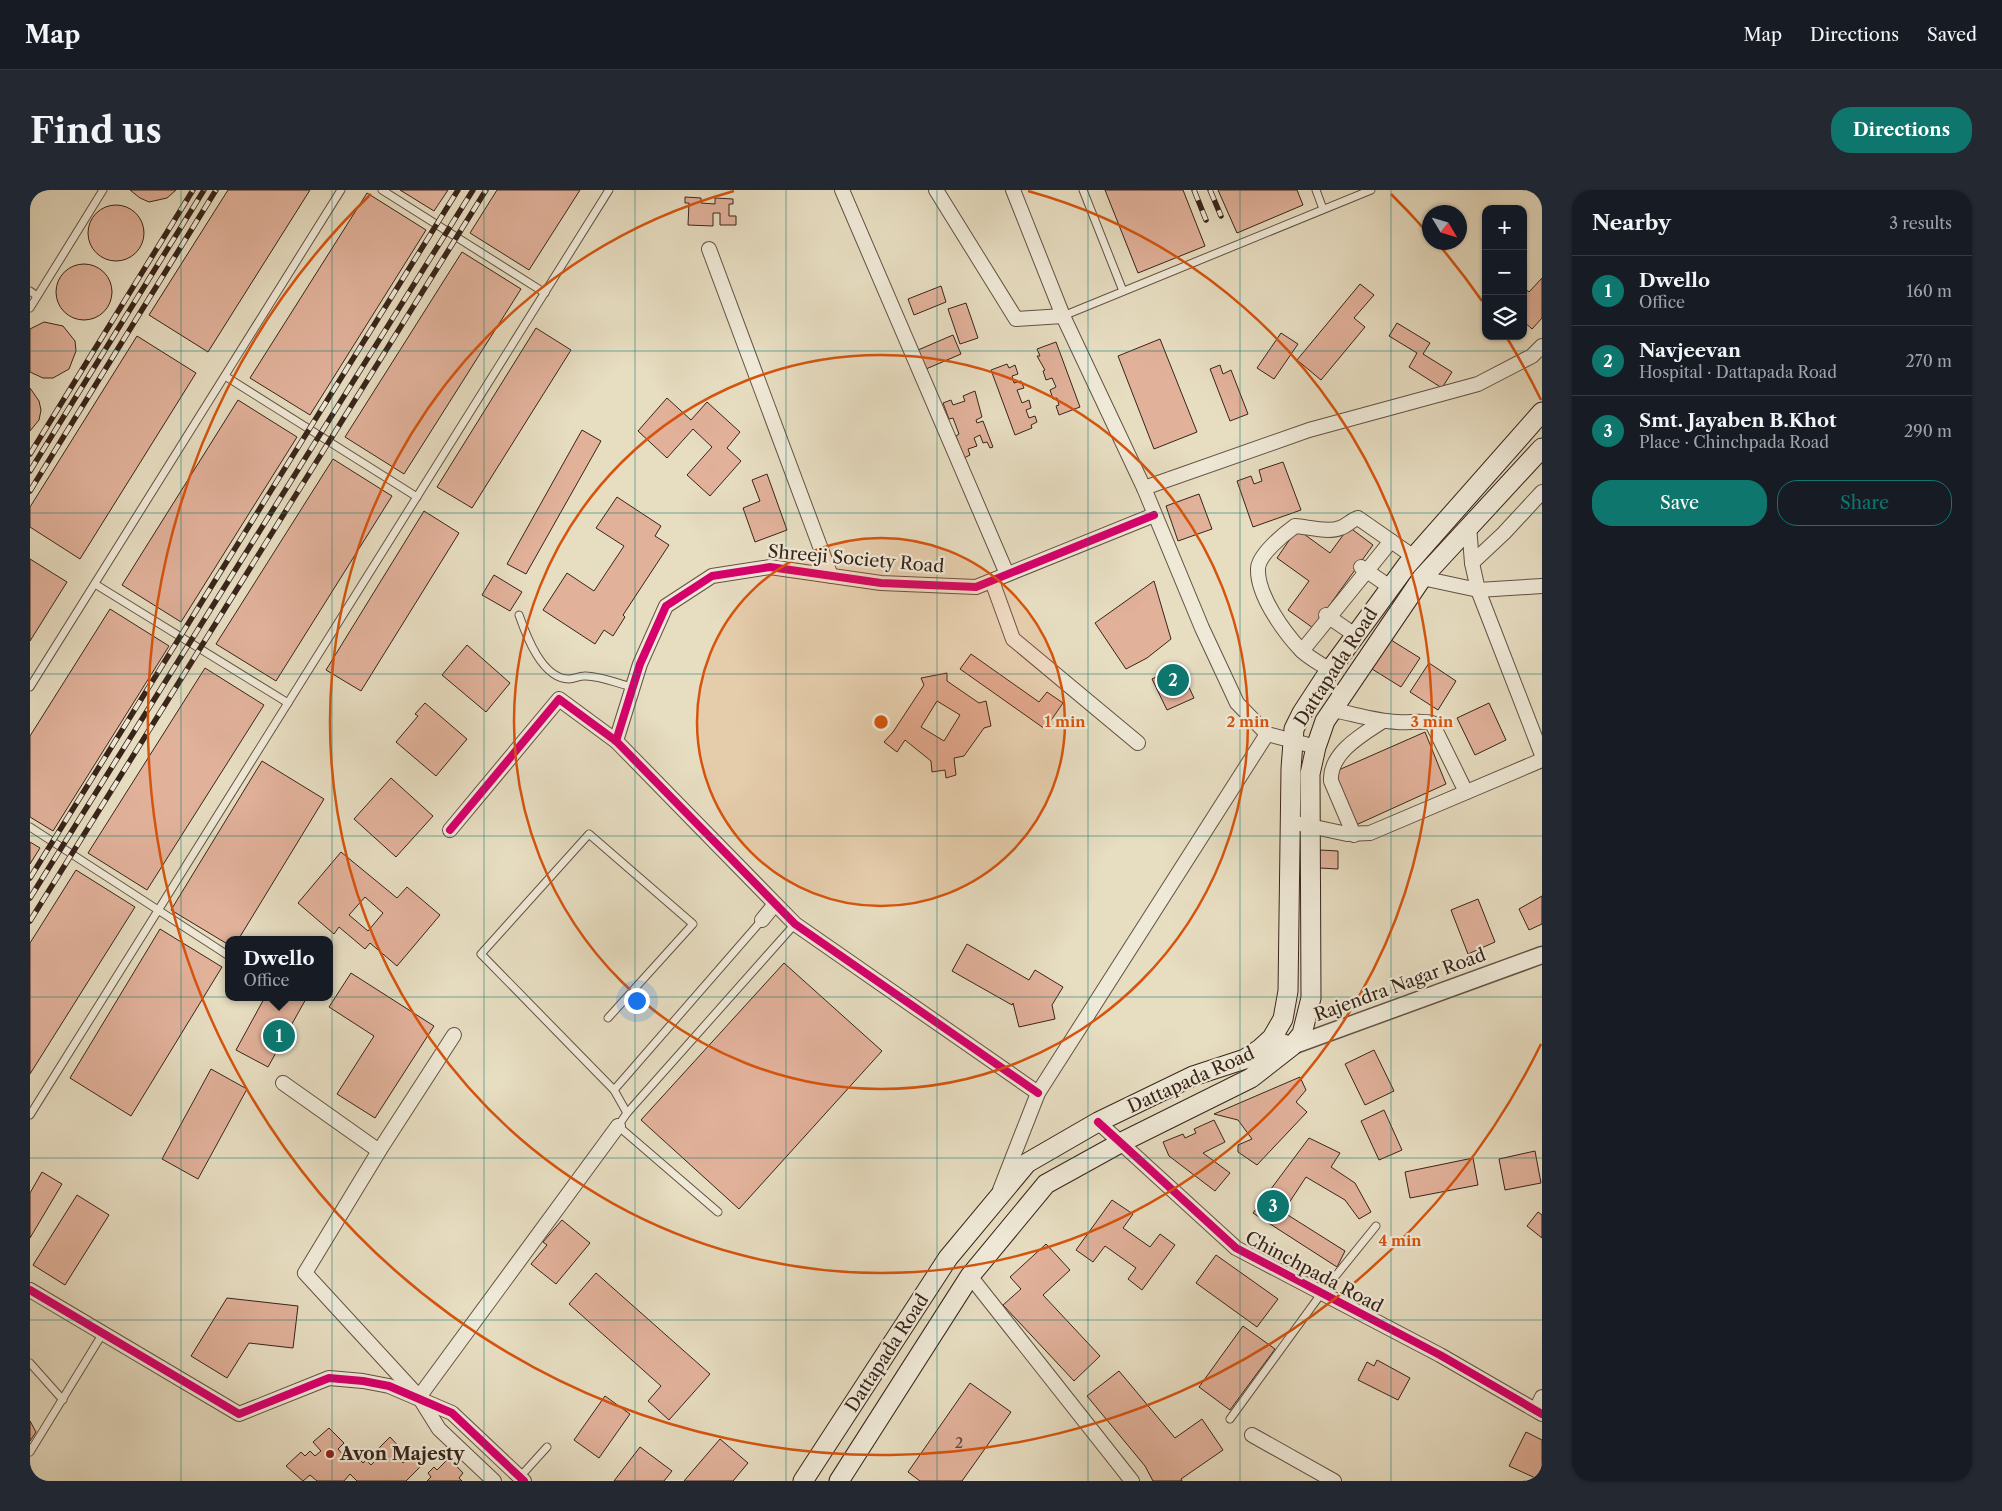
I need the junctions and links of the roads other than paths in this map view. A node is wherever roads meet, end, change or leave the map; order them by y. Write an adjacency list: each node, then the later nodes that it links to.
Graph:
1 (103, 190): 16 (lane)
2 (341, 190): 20 (lane)
3 (382, 190): 15 (lane)
4 (610, 190): 15 (lane)
5 (842, 190): 32 (street)
6 (936, 190): 18 (street)
7 (1013, 190): 18 (street)
8 (1083, 190): 14 (lane)
9 (1316, 190): 11 (lane)
10 (1371, 190): 11 (lane)
11 (1323, 209): 14 (lane)
12 (709, 249): 33 (street)
13 (30, 291): 16 (lane)
14 (1123, 291): 18 (lane)
15 (545, 293): 25 (lane)
16 (38, 296): 17 (lane)
17 (30, 308)
18 (1063, 316): 23 (street)
19 (1542, 346): 23 (street)
20 (224, 376): 25 (lane); 36 (lane)
21 (1542, 412): 29 (main road, Dattapada Road)
22 (1542, 448): 27 (main road, Dattapada Road)
23 (1144, 488): 26 (street)
24 (1542, 492): 30 (street)
25 (417, 497): 47 (lane)
26 (1154, 516): 32 (street, Shreeji Society Road); 50 (street)
27 (1474, 521): 30 (street); 34 (main road, Dattapada Road)
28 (1391, 541): 29 (street); 31 (street); 43 (street)
29 (1410, 561): 38 (main road, Dattapada Road)
30 (1472, 563): 39 (street)
31 (1364, 569): 38 (street); 41 (street)
32 (1007, 574): 35 (street, Shreeji Society Road)
33 (831, 576): 35 (street, Shreeji Society Road); 46 (street, Shreeji Society Road)
34 (1422, 578): 39 (street); 48 (main road, Dattapada Road)
35 (992, 581): 53 (street)
36 (95, 584): 45 (lane); 47 (lane)
37 (1542, 586): 39 (street)
38 (1390, 587): 42 (main road, Dattapada Road)
39 (1478, 590): 55 (street)
40 (519, 615): 46 (lane)
41 (1328, 616): 42 (street); 43 (street)
42 (1354, 635): 44 (main road, Dattapada Road)
43 (1302, 651): 44 (street)
44 (1330, 670): 52 (main road, Dattapada Road)
45 (30, 687)
46 (633, 687): 51 (street, Shreeji Society Road)
47 (288, 703): 67 (lane)
48 (1329, 715): 49 (street); 54 (main road, Dattapada Road)
49 (1383, 720): 59 (street); 60 (street)
50 (1267, 734): 52 (street); 78 (street)
51 (616, 741): 64 (street); 66 (street)
52 (1293, 742): 54 (street); 57 (main road, Dattapada Road)
53 (1138, 743)
54 (1316, 746): 58 (main road, Dattapada Road)
55 (1542, 755)
56 (1542, 760): 60 (street)
57 (1292, 769): 58 (street); 61 (main road, Dattapada Road)
58 (1311, 770): 59 (street); 62 (main road, Dattapada Road)
59 (1330, 772): 65 (street)
60 (1466, 792): 65 (street)
61 (1291, 822): 62 (street); 74 (main road, Dattapada Road)
62 (1310, 826): 65 (street); 75 (main road, Dattapada Road)
63 (30, 827): 67 (lane)
64 (450, 830)
65 (1354, 835)
66 (775, 904): 68 (street); 69 (street)
67 (158, 910): 70 (lane); 80 (lane)
68 (762, 920): 77 (lane)
69 (795, 924): 78 (street); 79 (lane)
70 (225, 953)
71 (1542, 955): 75 (street, Rajendra Nagar Road)
72 (608, 1018): 77 (lane)
73 (454, 1035): 84 (street)
74 (1272, 1038): 75 (street); 81 (main road, Dattapada Road)
75 (1292, 1046): 83 (main road)
76 (283, 1083): 84 (street)
77 (614, 1090): 79 (lane)
78 (1038, 1093): 85 (street)
79 (627, 1113): 82 (lane)
80 (30, 1115)
81 (1098, 1122): 83 (street, Chinchpada Road); 85 (main road, Dattapada Road)
82 (618, 1126): 86 (lane); 93 (street)
83 (1122, 1142): 88 (main road); 90 (street, Chinchpada Road)
84 (378, 1152): 93 (street)
85 (996, 1200): 105 (main road, Dattapada Road)
86 (718, 1212)
87 (1376, 1226): 90 (lane)
88 (970, 1276): 106 (main road); 107 (street)
89 (30, 1290): 91 (street)
90 (1323, 1294): 96 (street, Chinchpada Road); 97 (lane)
91 (103, 1333): 93 (street); 95 (lane)
92 (30, 1363): 95 (lane)
93 (419, 1397): 98 (street); 100 (street)
94 (1542, 1397): 96 (street)
95 (63, 1400): 102 (lane)
96 (1539, 1412)
97 (1230, 1419)
98 (466, 1426): 100 (street); 103 (street)
99 (1252, 1435): 108 (street)
100 (452, 1442): 104 (street)
101 (547, 1447): 103 (lane)
102 (30, 1452)
103 (520, 1480)
104 (494, 1481)
105 (803, 1481)
106 (839, 1481)
107 (1132, 1481)
108 (1334, 1481)

